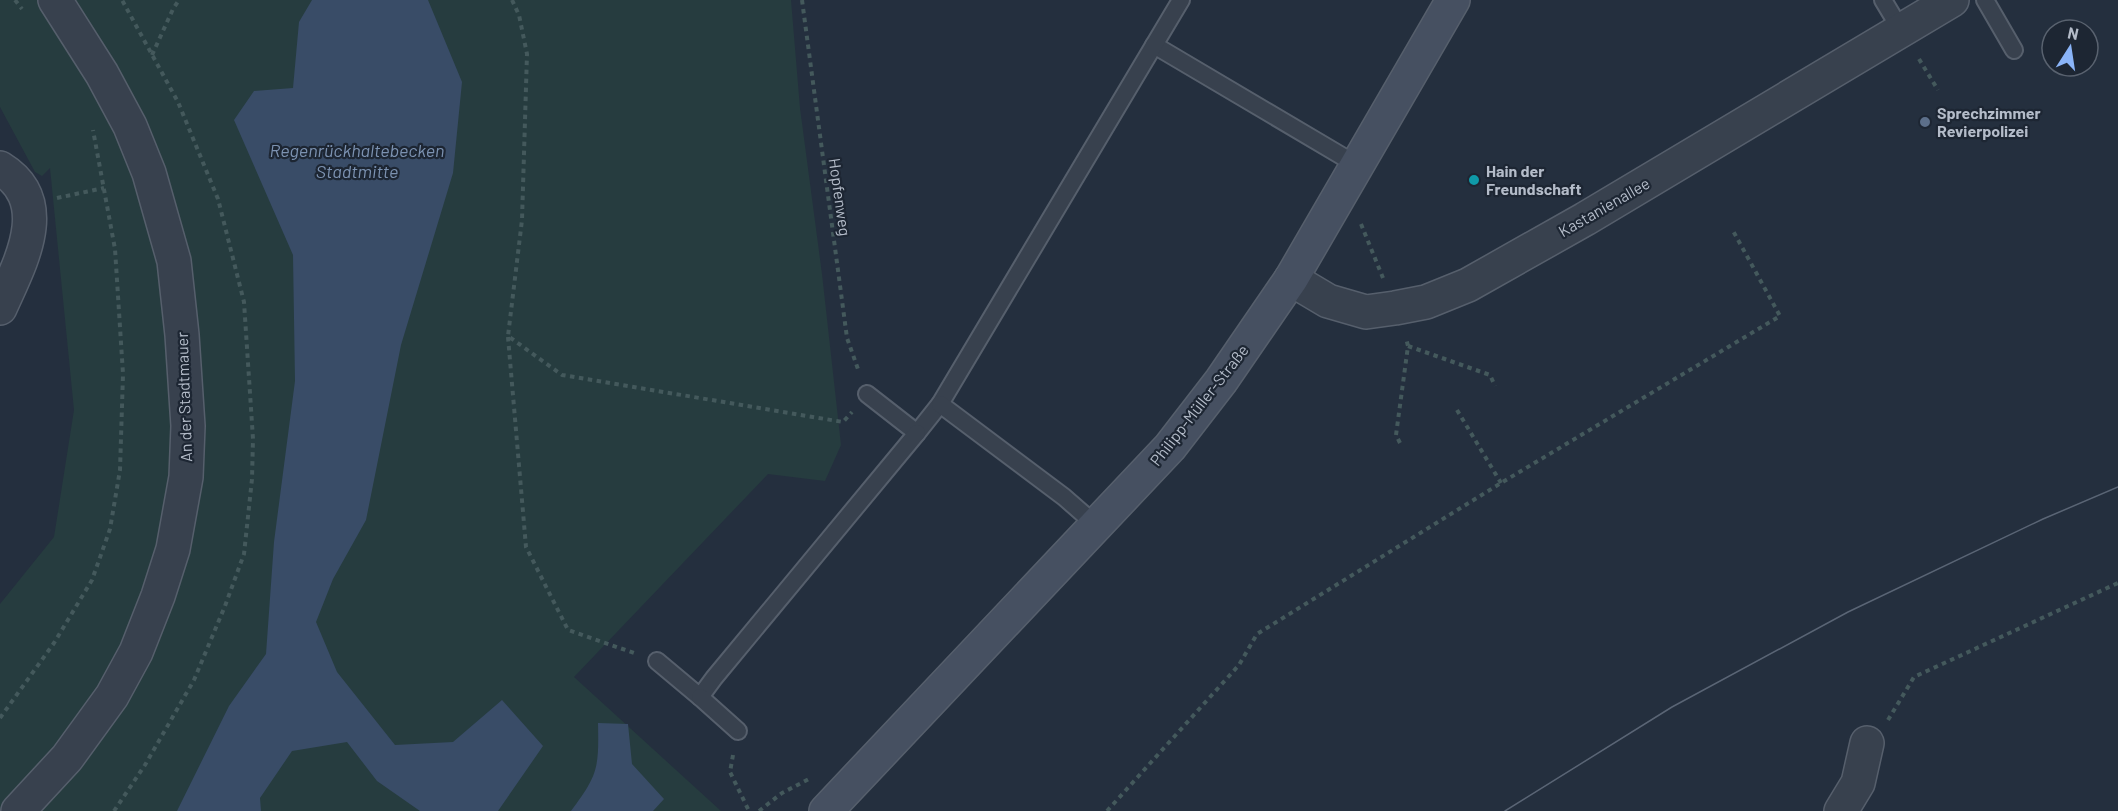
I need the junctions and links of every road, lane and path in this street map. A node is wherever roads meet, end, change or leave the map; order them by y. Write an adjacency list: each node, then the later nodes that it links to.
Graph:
1 (55, 0): 41 (street, An der Stadtmauer)
2 (179, 0): 13 (path)
3 (512, 0): 24 (path)
4 (802, 0): 27 (path, Hopfenweg)
5 (1180, 0): 11 (lane)
6 (1453, 0): 15 (main road, Philipp-Müller-Straße)
7 (1883, 0): 10 (lane)
8 (1953, 0): 10 (street, Kastanienallee)
9 (1985, 0): 12 (lane)
10 (1901, 30): 23 (street, Kastanienallee)
11 (1154, 45): 15 (lane); 28 (lane)
12 (2014, 50)
13 (152, 55)
14 (91, 122): 17 (path)
15 (1357, 165): 19 (main road, Philipp-Müller-Straße)
16 (0, 168): 22 (street)
17 (104, 188): 18 (path); 37 (path)
18 (73, 194)
19 (1335, 206): 21 (main road, Philipp-Müller-Straße); 23 (path)
20 (1732, 229): 32 (path)
21 (1291, 279): 23 (street, Kastanienallee); 33 (main road, Philipp-Müller-Straße)
22 (0, 308)
23 (1395, 308): 25 (path)
24 (508, 336): 27 (path); 35 (path)
25 (1408, 346): 26 (path); 31 (path)
26 (1495, 386)
27 (867, 394): 30 (lane)
28 (940, 404): 30 (lane); 33 (lane)
29 (1457, 410): 32 (path)
30 (917, 432): 36 (lane)
31 (1400, 443)
32 (1502, 483): 45 (path)
33 (1096, 525): 44 (main road, Philipp-Müller-Straße)
34 (2118, 583): 39 (path)
35 (657, 661): 36 (lane)
36 (700, 697): 38 (lane)
37 (0, 718)
38 (738, 731): 42 (path)
39 (1867, 743): 46 (street)
40 (813, 776): 43 (path)
41 (18, 811)
42 (749, 811)
43 (759, 811)
44 (826, 811)
45 (1107, 811)
46 (1841, 811)

